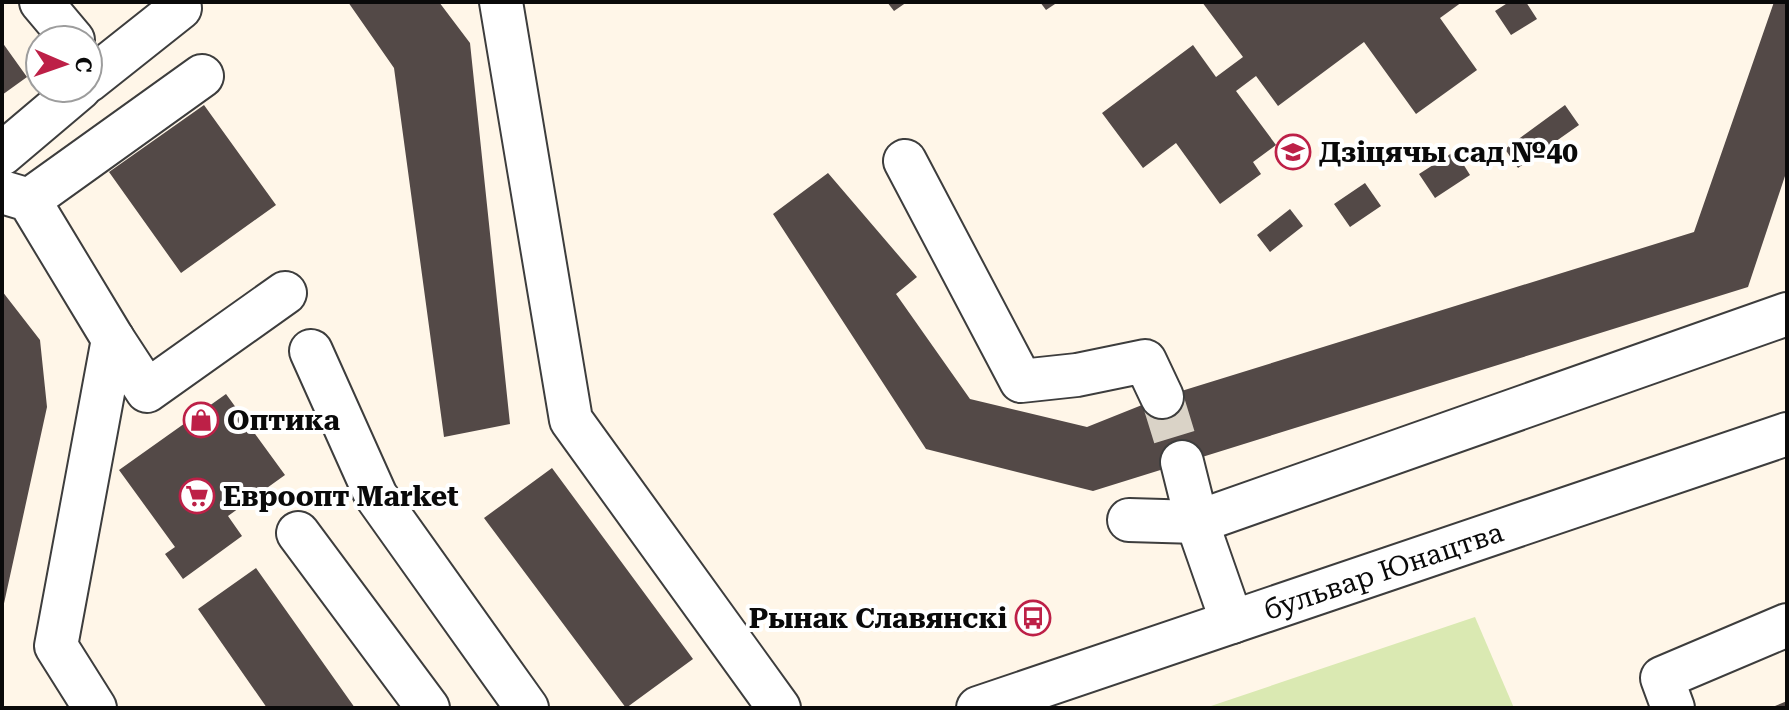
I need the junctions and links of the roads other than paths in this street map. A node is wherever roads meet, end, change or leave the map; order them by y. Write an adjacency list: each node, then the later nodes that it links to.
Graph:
1 (41, 2): 4 (street)
2 (501, 2): 26 (street)
3 (180, 8): 5 (street)
4 (60, 24)
5 (104, 64)
6 (202, 76): 10 (street)
7 (57, 104): 8 (street)
8 (2, 154)
9 (905, 161): 15 (street)
10 (16, 196): 13 (street)
11 (285, 293): 13 (street)
12 (1787, 314): 19 (street)
13 (113, 339): 23 (street)
14 (311, 351): 25 (street)
15 (1162, 397)
16 (1787, 434): 21 (street, бульвар Юнацтва)
17 (1182, 462): 19 (street)
18 (1129, 520): 19 (street)
19 (1197, 522): 21 (street)
20 (298, 533): 24 (street)
21 (1232, 622): 27 (street, бульвар Юнацтва)
22 (1787, 625): 28 (street)
23 (95, 708)
24 (428, 708)
25 (527, 708)
26 (779, 708)
27 (978, 708)
28 (1673, 708)

